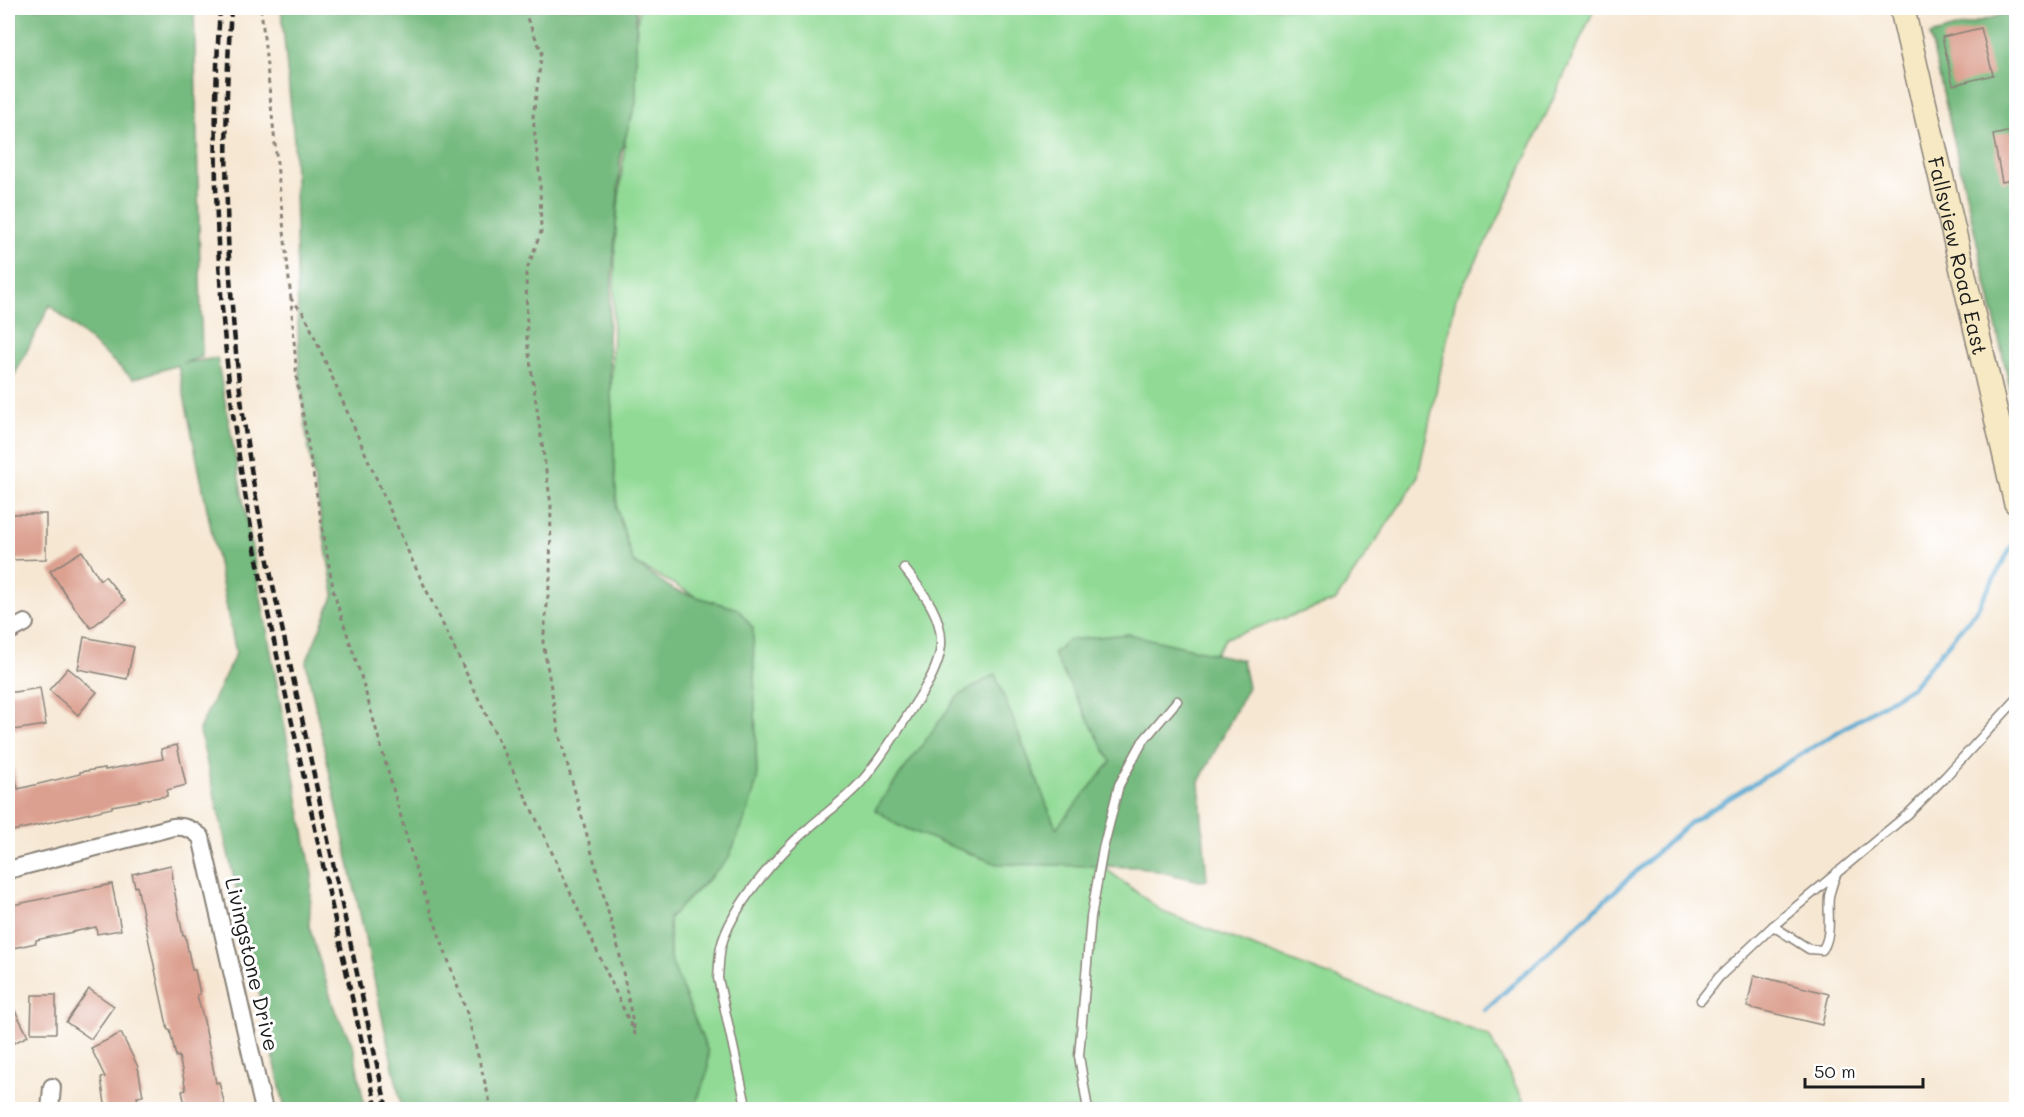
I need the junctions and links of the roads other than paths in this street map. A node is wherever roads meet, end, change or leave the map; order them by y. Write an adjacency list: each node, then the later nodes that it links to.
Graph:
1 (1902, 8): 2 (street, Fallsview Road East)
2 (2016, 502)
3 (904, 568): 15 (lane)
4 (25, 623): 5 (street)
5 (8, 632)
6 (2016, 700): 9 (lane)
7 (1177, 701): 16 (lane)
8 (8, 870): 14 (street, Livingstone Drive)
9 (1837, 872): 10 (lane); 10 (lane)
10 (1773, 926): 11 (lane)
11 (1701, 1000)
12 (52, 1087): 13 (street)
13 (50, 1110)
14 (264, 1110)
15 (747, 1110)
16 (1088, 1110)

